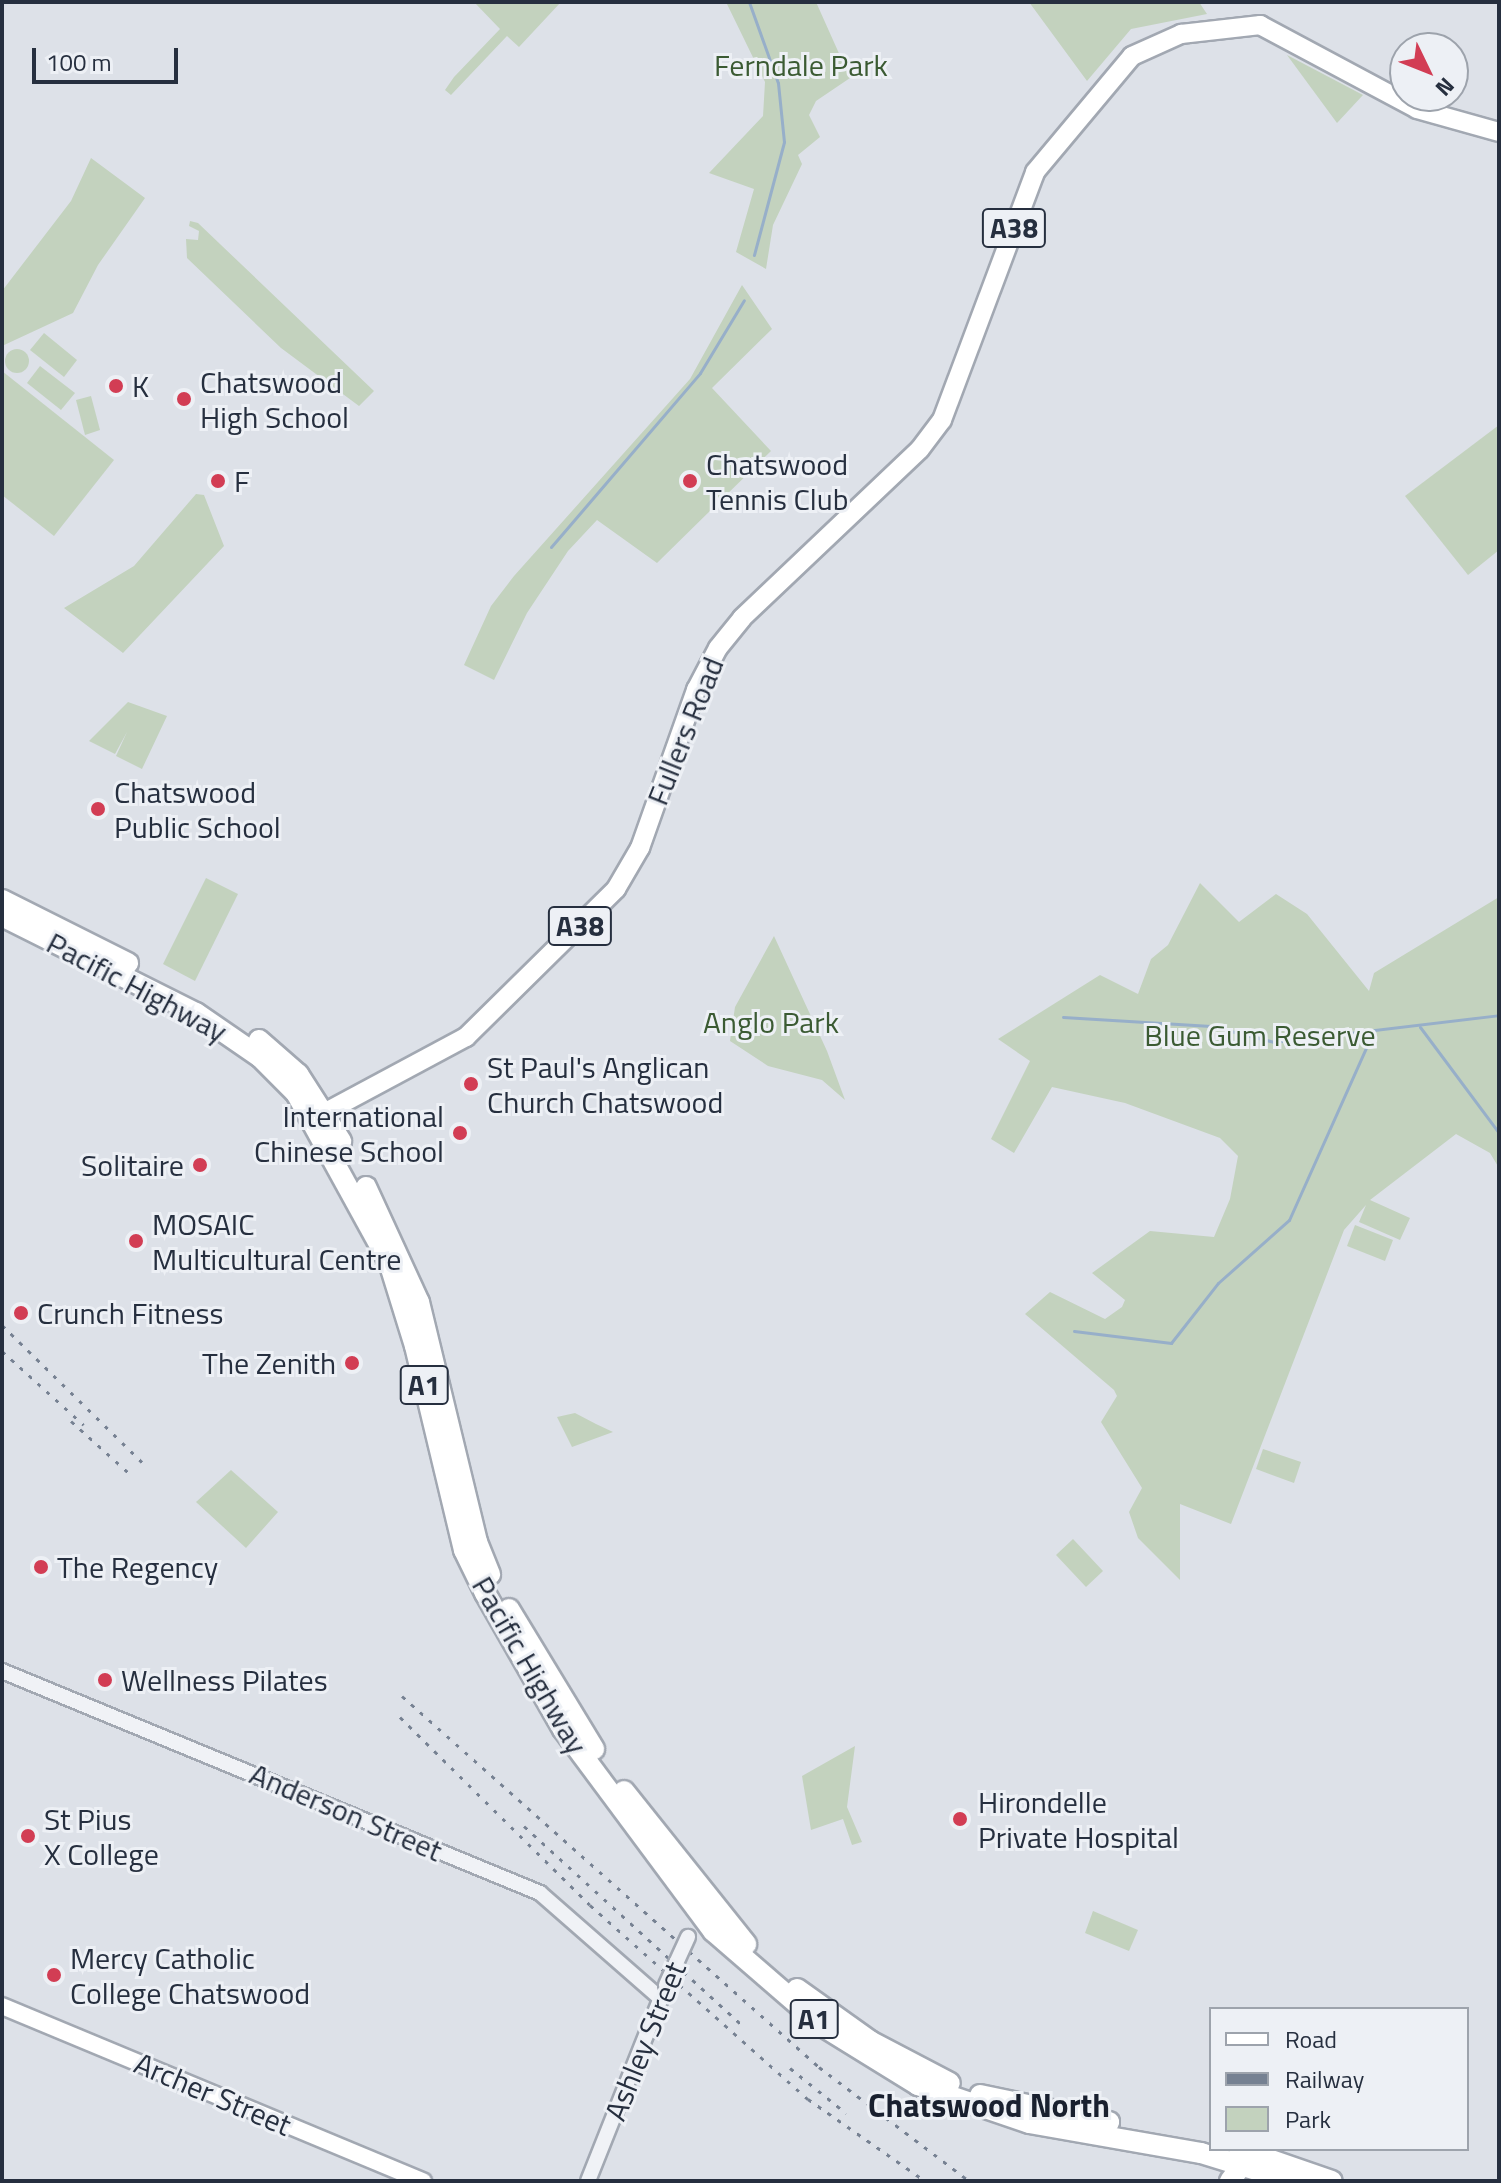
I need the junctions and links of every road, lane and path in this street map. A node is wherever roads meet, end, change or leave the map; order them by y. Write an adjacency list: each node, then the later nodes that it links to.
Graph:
1 (1499, 132): 4 (main road, Fullers Road / A38)
2 (2, 900): 4 (highway, Pacific Highway / A1)
3 (2, 916): 4 (highway, Pacific Highway / A1)
4 (319, 1115): 6 (highway, Pacific Highway / A1)
5 (2, 1671): 7 (street, Anderson Street)
6 (706, 1911): 7 (street, Ashley Street, bridge); 9 (highway, Pacific Highway / A1); 10 (highway, Pacific Highway / A1)
7 (663, 1992): 12 (street, Ashley Street)
8 (2, 2006): 11 (main road, Archer Street)
9 (1209, 2141)
10 (1249, 2167): 13 (highway, Pacific Highway / A1); 14 (highway, Pacific Highway / A1)
11 (423, 2181)
12 (588, 2181)
13 (1292, 2181)
14 (1332, 2181)

